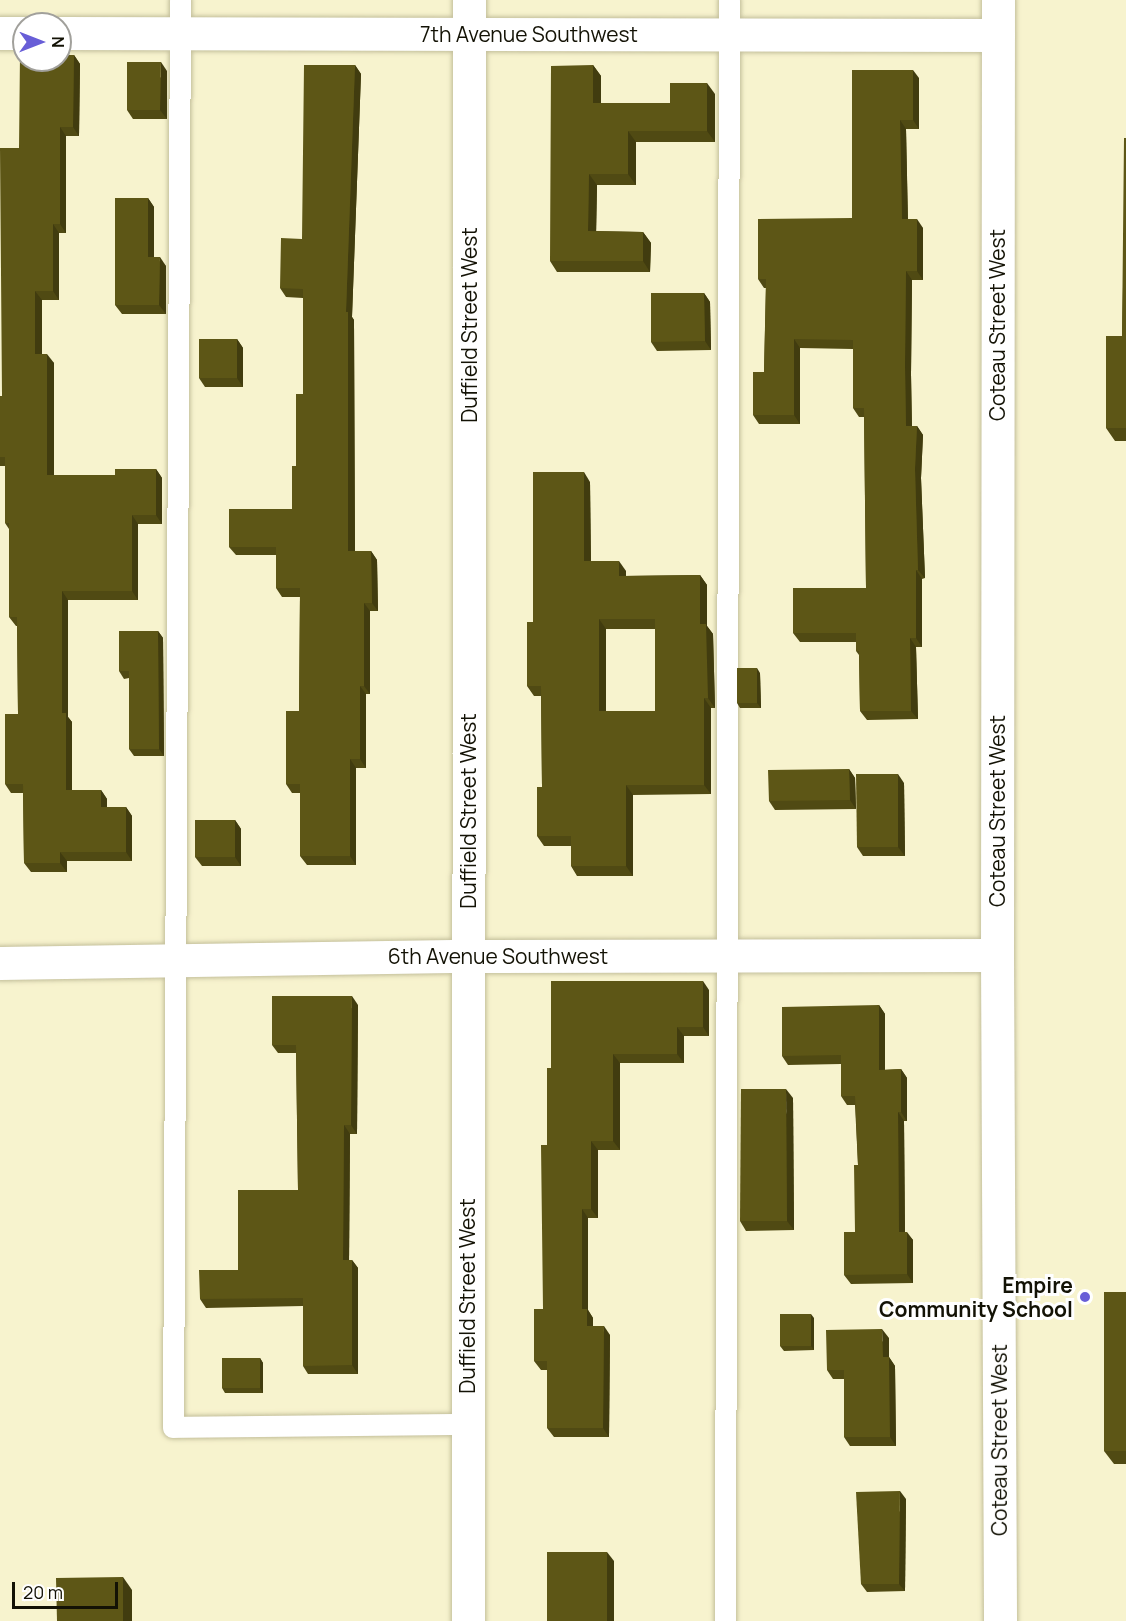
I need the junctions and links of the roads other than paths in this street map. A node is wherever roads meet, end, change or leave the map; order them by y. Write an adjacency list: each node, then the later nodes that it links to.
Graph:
1 (180, 0): 6 (lane)
2 (469, 0): 7 (street, Duffield Street West)
3 (729, 0): 8 (lane)
4 (998, 0): 9 (street, Coteau Street West)
5 (72, 33): 6 (street, 7th Avenue Southwest)
6 (180, 33): 7 (street, 7th Avenue Southwest); 13 (lane)
7 (469, 34): 8 (street, 7th Avenue Southwest); 10 (street, Duffield Street West)
8 (730, 34): 9 (street, 7th Avenue Southwest); 11 (lane)
9 (998, 35): 12 (street, Coteau Street West)
10 (468, 956): 11 (street, 6th Avenue Southwest); 13 (street, 6th Avenue Southwest); 15 (street, Duffield Street West)
11 (725, 956): 12 (street, 6th Avenue Southwest); 17 (lane)
12 (997, 956): 18 (street, Coteau Street West)
13 (175, 960): 14 (street, 6th Avenue Southwest); 15 (lane)
14 (0, 963)
15 (467, 1424): 16 (street, Duffield Street West)
16 (468, 1621)
17 (725, 1621)
18 (1000, 1621)

